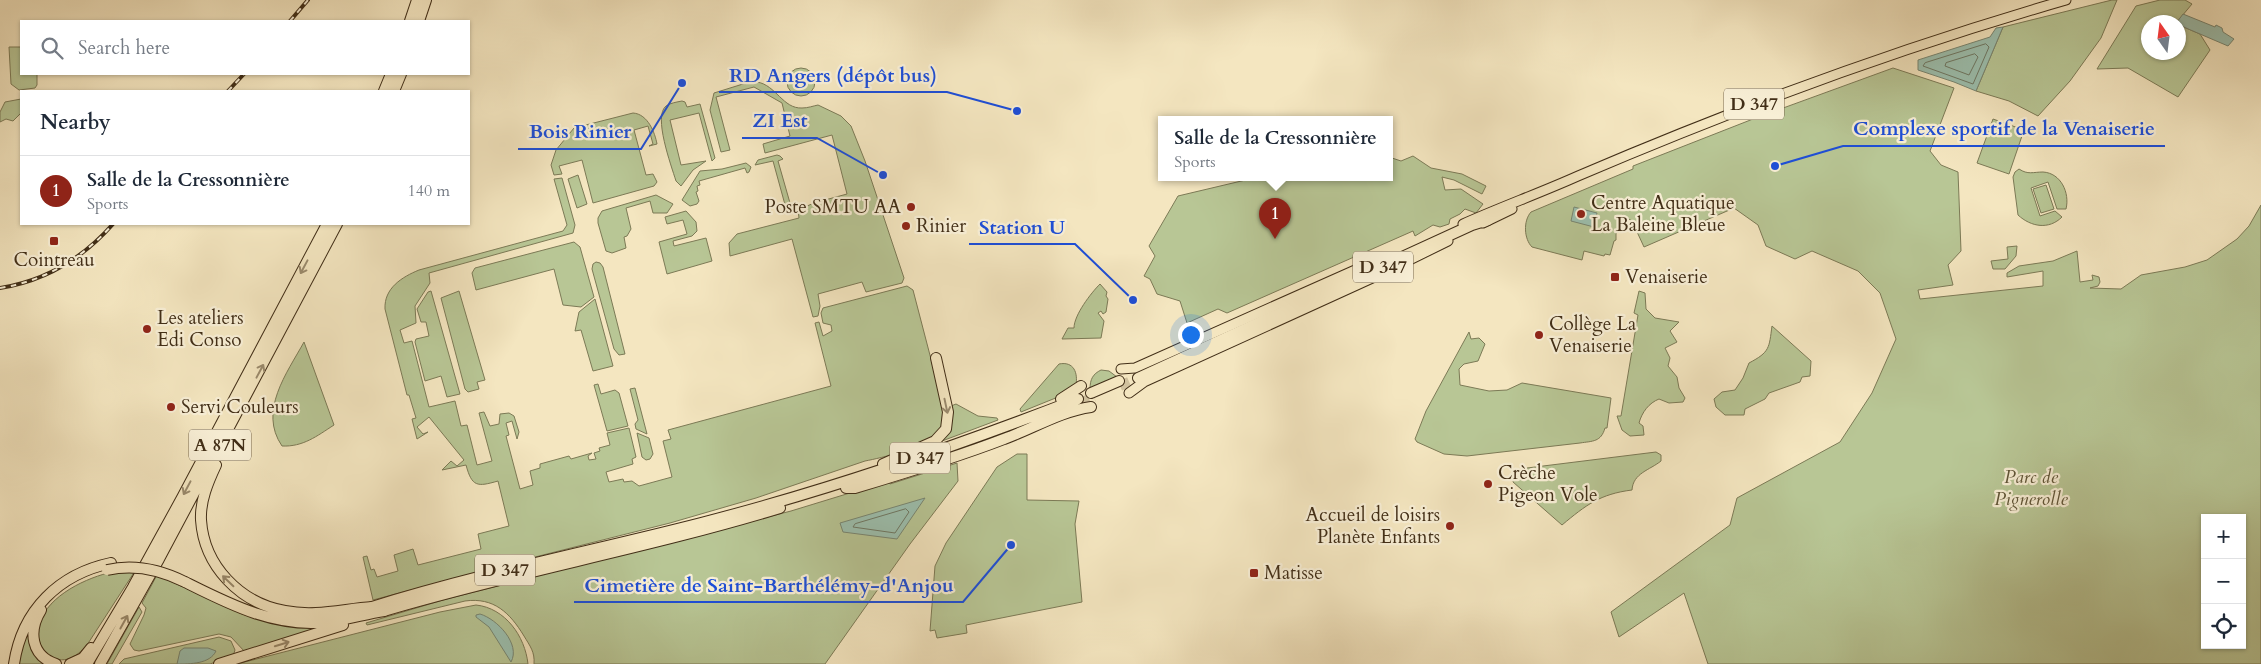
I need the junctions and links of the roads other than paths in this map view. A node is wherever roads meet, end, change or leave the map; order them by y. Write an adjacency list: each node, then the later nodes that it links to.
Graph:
1 (416, 0): 4 (highway)
2 (426, 0): 5 (highway)
3 (2066, 0): 10 (main road, D 347)
4 (410, 20)
5 (419, 20)
6 (391, 75): 8 (highway)
7 (401, 75): 9 (highway)
8 (384, 90)
9 (394, 90)
10 (1568, 180): 11 (main road); 14 (main road, D 347)
11 (1488, 220): 14 (highway, D 347); 19 (main road)
12 (326, 225): 30 (highway, A 87N, one-way to 30)
13 (336, 225): 22 (highway, A 87N, one-way to 13)
14 (1384, 261): 16 (main road)
15 (936, 358): 23 (highway, one-way to 23)
16 (1121, 369)
17 (1120, 384): 20 (highway)
18 (1081, 386): 23 (highway)
19 (1129, 393)
20 (1092, 395)
21 (1091, 407): 24 (highway)
22 (232, 424): 28 (highway, one-way to 22); 35 (highway, A 87N, one-way to 22)
23 (883, 464): 25 (highway)
24 (846, 488): 25 (highway, D 347); 29 (highway, D 347)
25 (760, 507): 28 (highway, D 347)
26 (109, 567): 27 (highway, bridge); 31 (highway); 32 (highway)
27 (186, 580): 28 (highway); 29 (highway)
28 (372, 607)
29 (384, 611): 36 (highway, one-way to 29)
30 (105, 636): 33 (highway); 34 (highway, A 87N)
31 (14, 664)
32 (56, 664)
33 (70, 664)
34 (87, 664)
35 (100, 664)
36 (219, 664)

